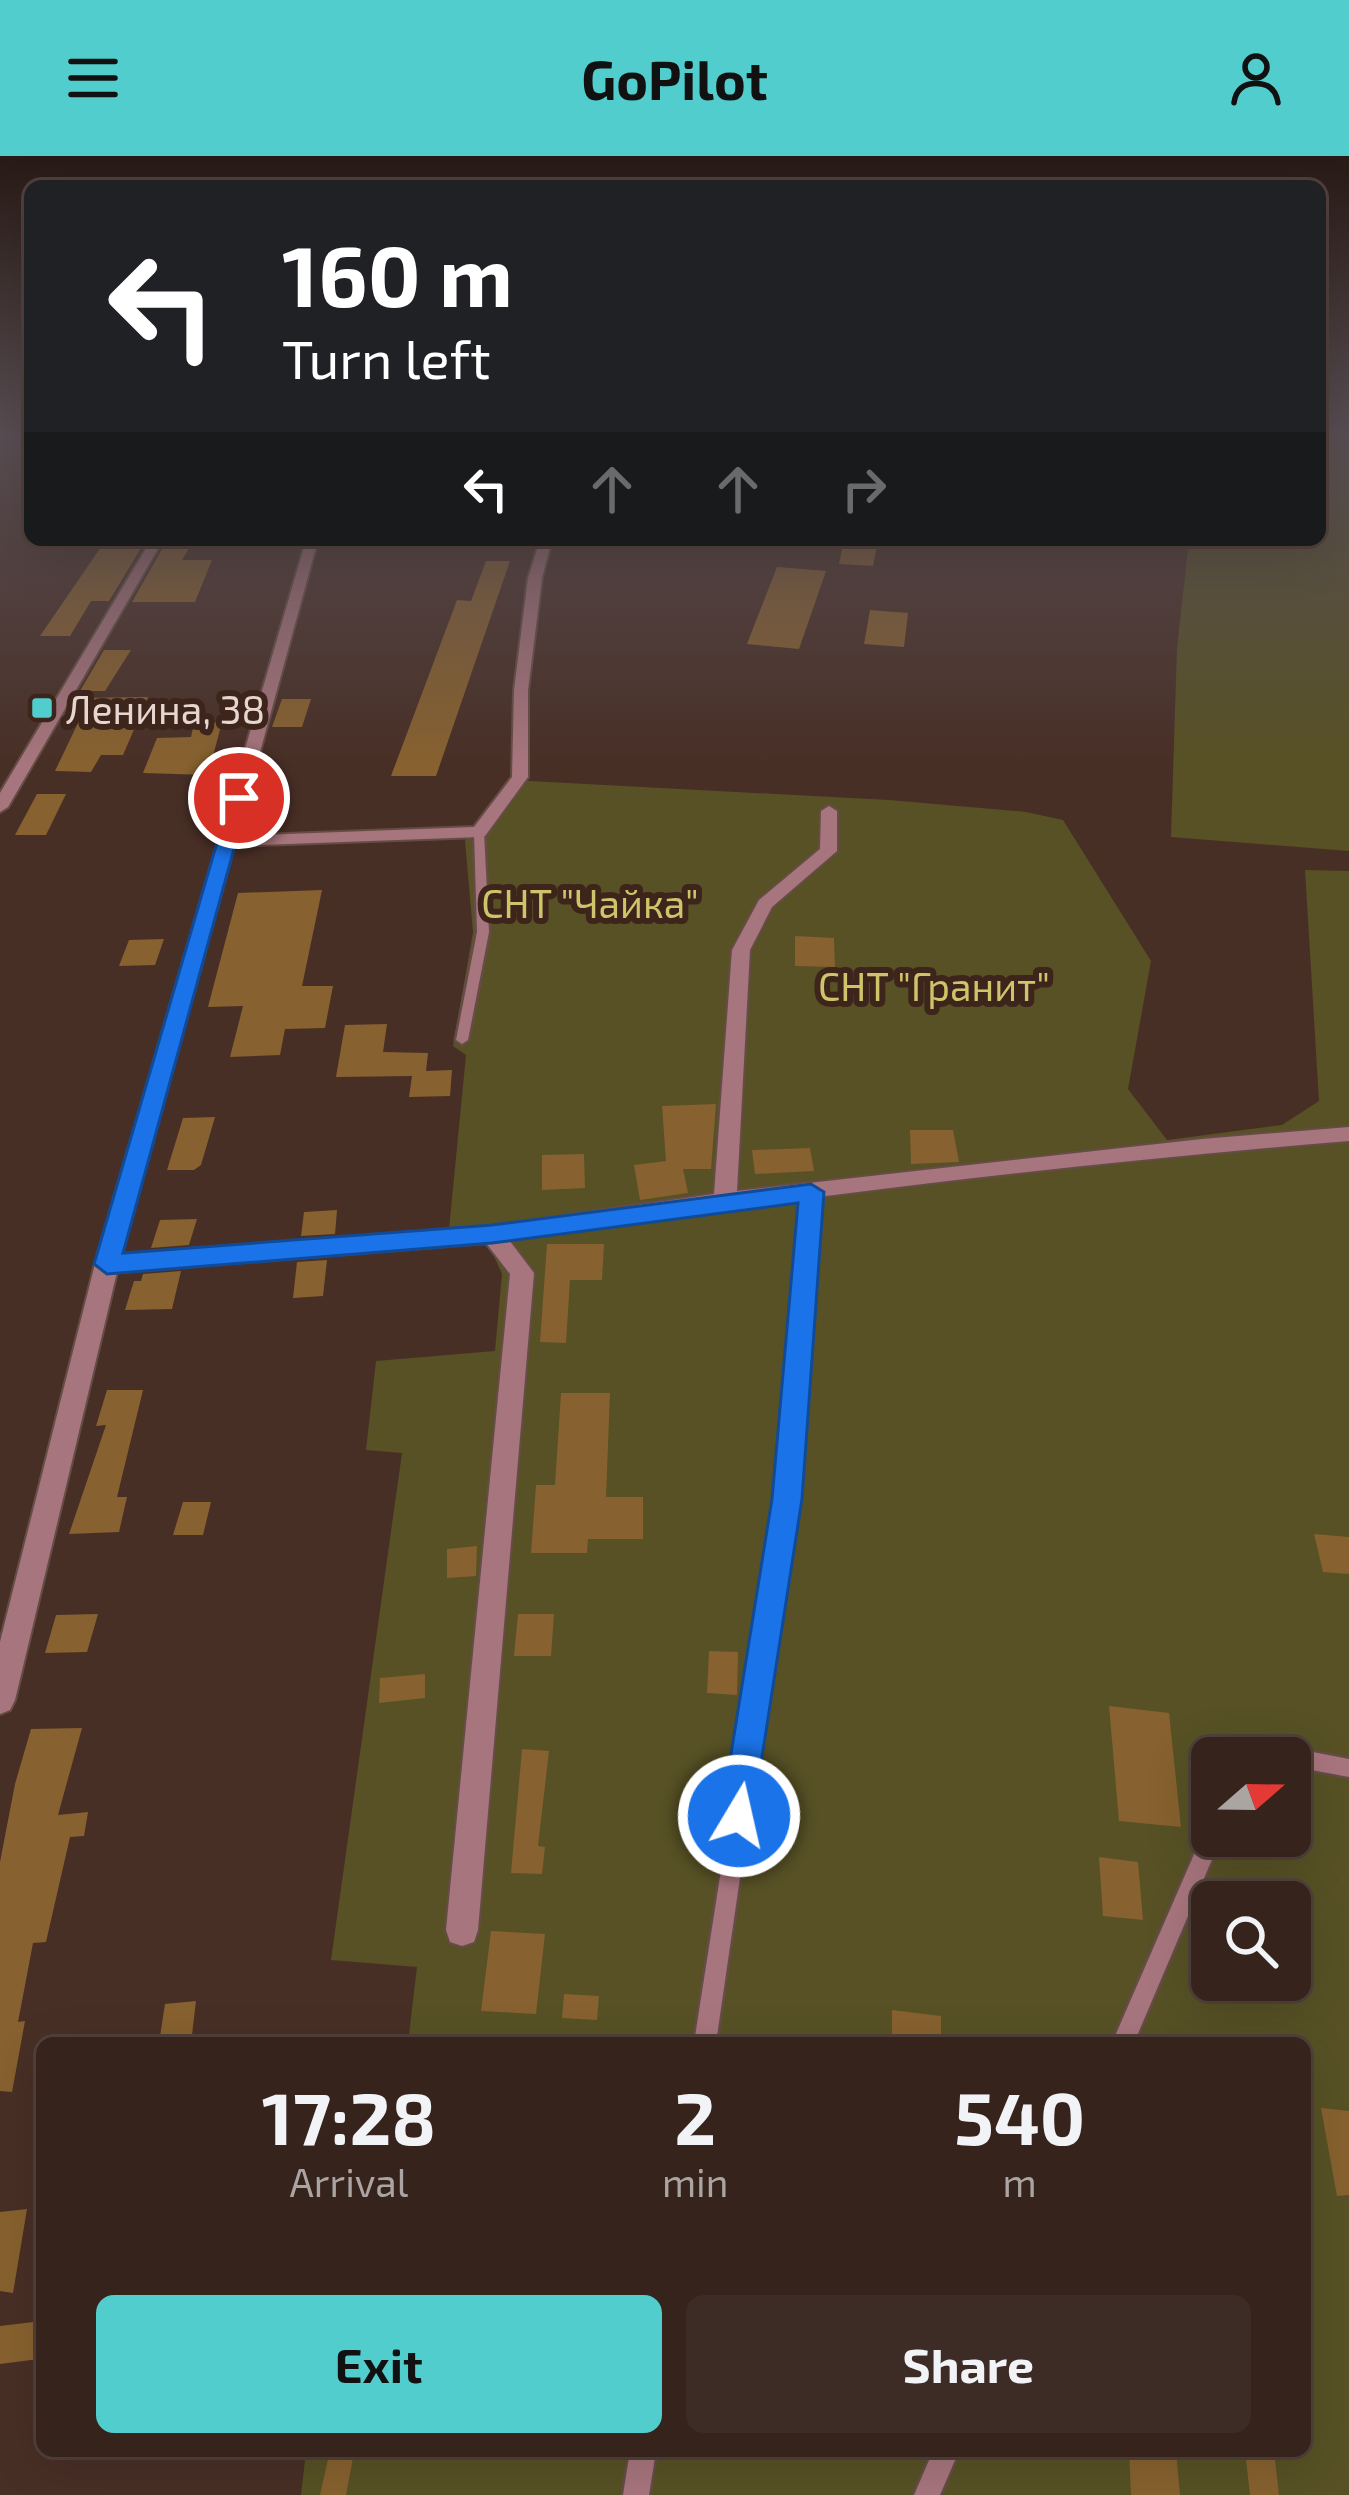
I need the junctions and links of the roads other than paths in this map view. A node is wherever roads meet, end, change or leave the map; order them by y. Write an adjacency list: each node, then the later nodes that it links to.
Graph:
1 (153, 546): 4 (street)
2 (310, 546): 7 (street)
3 (544, 546): 6 (street)
4 (0, 807)
5 (829, 811): 11 (street)
6 (479, 832): 7 (street); 8 (lane)
7 (226, 842): 13 (street)
8 (462, 1040)
9 (1349, 1134): 10 (street)
10 (811, 1192): 11 (street); 20 (lane)
11 (725, 1200): 12 (street)
12 (492, 1234): 13 (street); 19 (street)
13 (107, 1264): 14 (street)
14 (9, 1623): 15 (street)
15 (0, 1700)
16 (1311, 1761): 17 (lane)
17 (1349, 1768)
18 (1203, 1857): 21 (lane)
19 (462, 1930)
20 (705, 2037)
21 (1126, 2037)
22 (642, 2457): 24 (lane)
23 (943, 2457): 25 (lane)
24 (636, 2495)
25 (927, 2495)

